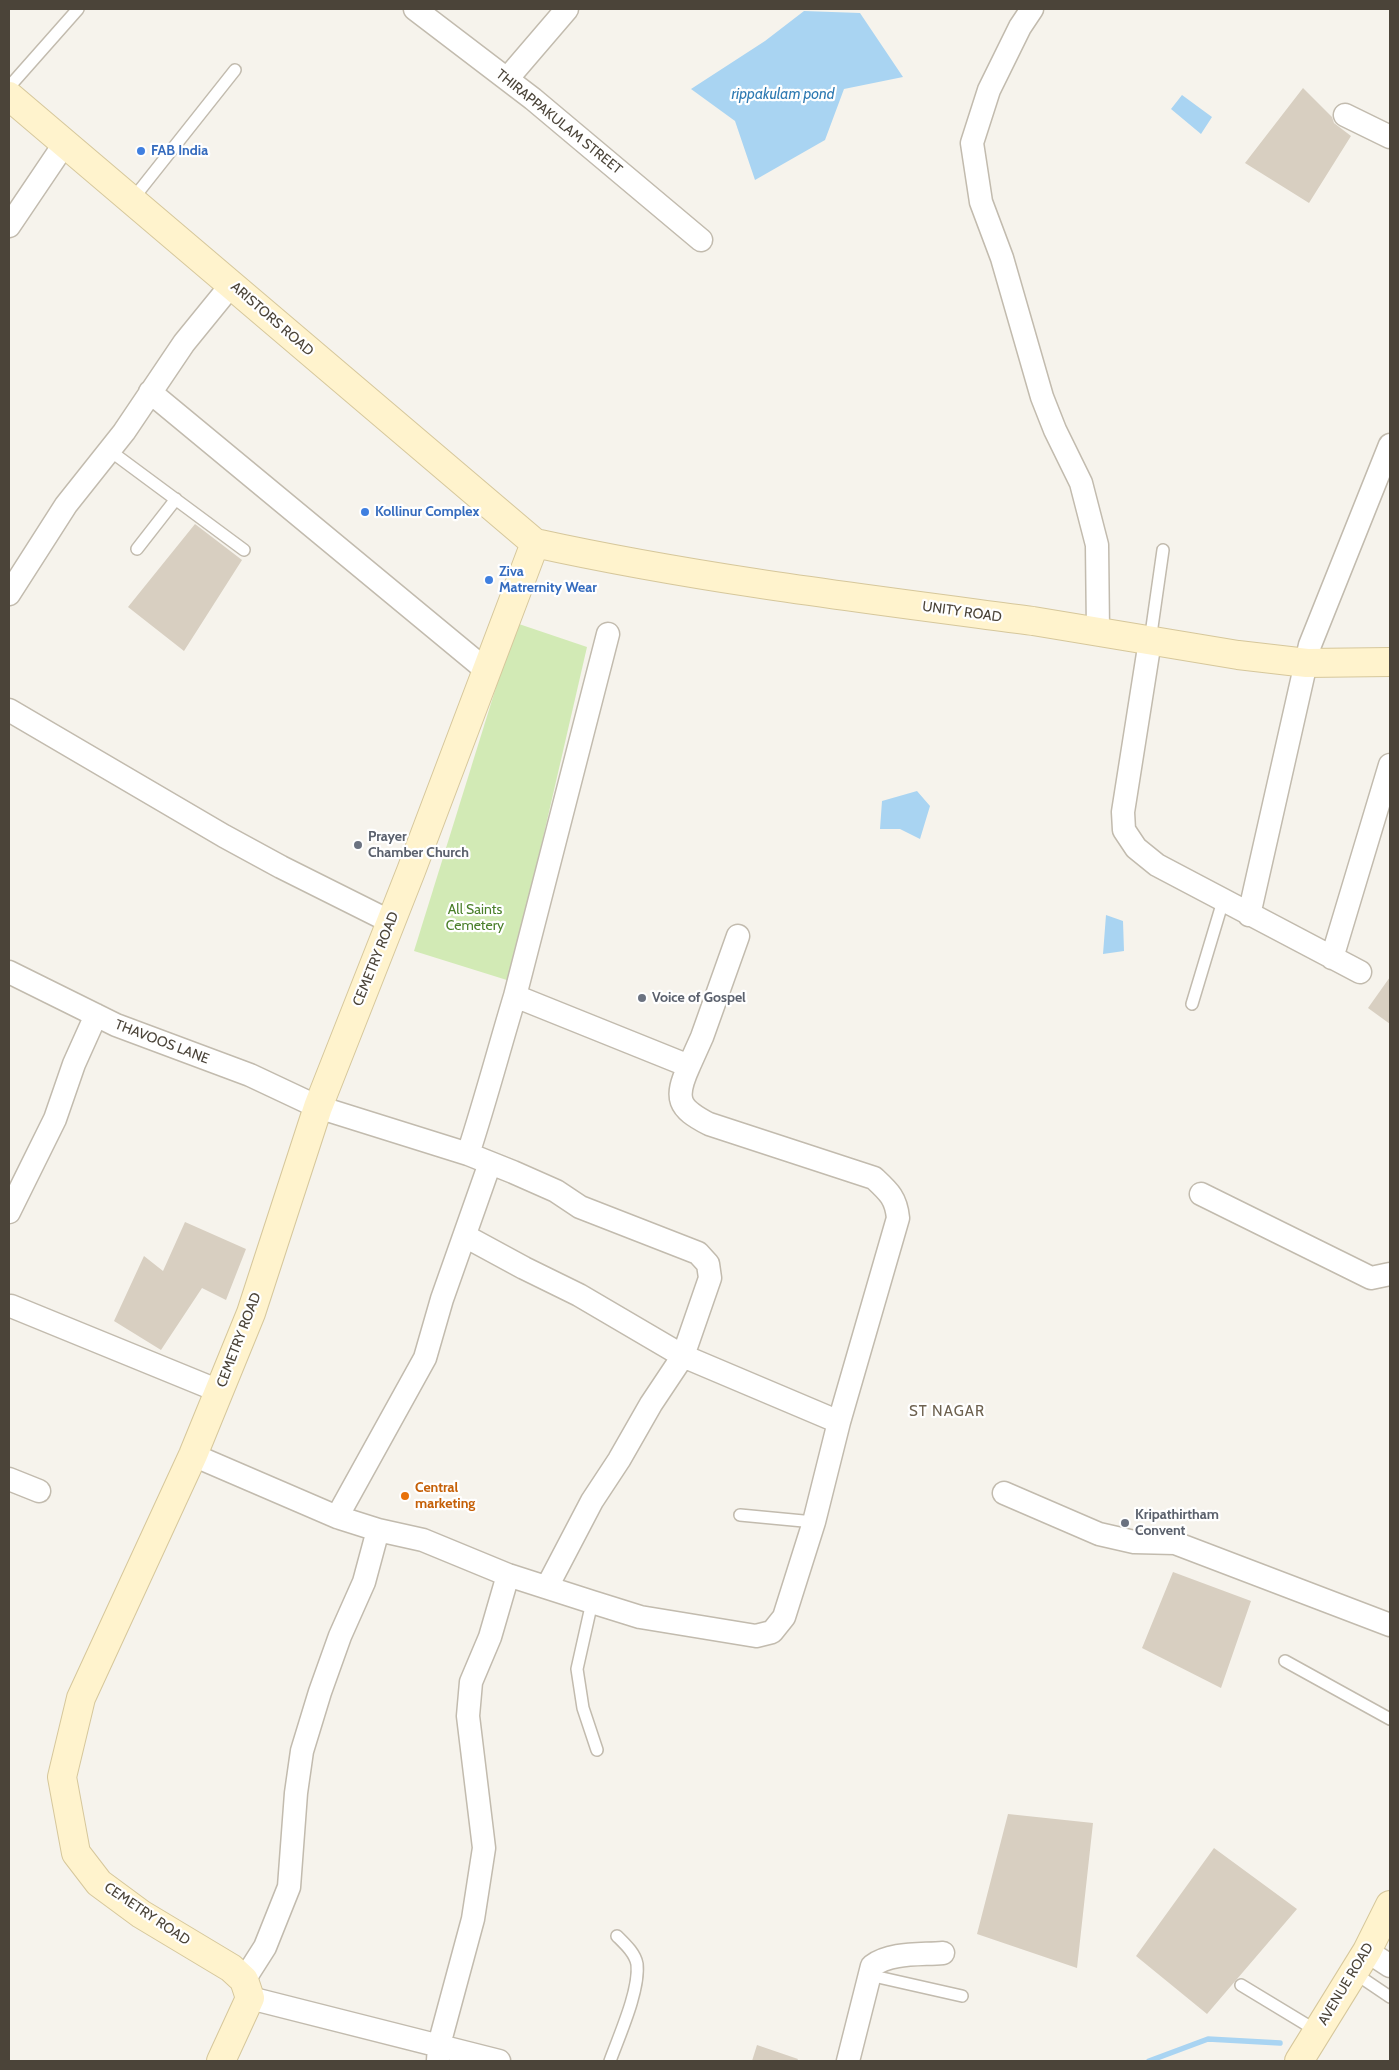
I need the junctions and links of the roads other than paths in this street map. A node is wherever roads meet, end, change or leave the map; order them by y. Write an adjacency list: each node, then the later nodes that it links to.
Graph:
1 (78, 9): 7 (lane)
2 (415, 9): 6 (street, THIRAPPAKULAM STREET)
3 (567, 9): 6 (street)
4 (1032, 9): 25 (street)
5 (235, 70): 12 (lane)
6 (507, 79): 14 (street, THIRAPPAKULAM STREET)
7 (9, 87)
8 (9, 96): 11 (street, ARISTORS ROAD)
9 (1345, 115): 10 (street)
10 (1390, 137)
11 (65, 143): 12 (street, ARISTORS ROAD); 13 (street)
12 (132, 200): 15 (street, ARISTORS ROAD)
13 (9, 226)
14 (700, 240)
15 (232, 284): 16 (street); 20 (street, ARISTORS ROAD)
16 (150, 392): 18 (street); 30 (street)
17 (1390, 445): 29 (street)
18 (109, 450): 19 (lane); 24 (street)
19 (176, 499): 21 (lane); 22 (lane)
20 (535, 543): 25 (street, UNITY ROAD); 30 (street, CEMETRY ROAD)
21 (137, 549)
22 (244, 550)
23 (1163, 550): 27 (lane)
24 (9, 594)
25 (1098, 631): 27 (street, UNITY ROAD)
26 (608, 634): 40 (street)
27 (1150, 641): 29 (street, UNITY ROAD); 33 (street)
28 (1390, 662): 29 (street, UNITY ROAD)
29 (1307, 663): 34 (street)
30 (486, 670): 35 (street, CEMETRY ROAD)
31 (9, 710): 35 (street)
32 (1390, 765): 37 (street)
33 (1223, 901): 34 (street); 41 (lane)
34 (1250, 915): 37 (street)
35 (391, 922): 44 (street, CEMETRY ROAD)
36 (738, 936): 43 (street)
37 (1332, 958): 39 (street)
38 (9, 972): 42 (street, THAVOOS LANE)
39 (1360, 972)
40 (515, 996): 43 (street); 45 (street)
41 (1192, 1004)
42 (96, 1015): 44 (street, THAVOOS LANE); 47 (street)
43 (689, 1066): 55 (street)
44 (318, 1107): 45 (street, THAVOOS LANE); 54 (street, CEMETRY ROAD)
45 (468, 1154): 46 (street, THAVOOS LANE)
46 (490, 1163): 50 (street); 53 (street, THAVOOS LANE)
47 (18, 1171): 49 (street)
48 (1201, 1194): 51 (street)
49 (9, 1212)
50 (465, 1236): 53 (street); 61 (street)
51 (1390, 1274)
52 (11, 1306): 54 (street)
53 (683, 1356): 55 (street); 65 (street, THAVOOS LANE)
54 (219, 1391): 56 (street, CEMETRY ROAD)
55 (839, 1422): 62 (street)
56 (192, 1455): 61 (street); 78 (street, CEMETRY ROAD)
57 (9, 1479): 58 (street)
58 (39, 1491)
59 (1004, 1493): 67 (street)
60 (740, 1515): 62 (lane)
61 (337, 1517): 63 (street)
62 (814, 1522): 66 (street)
63 (378, 1530): 64 (street); 78 (street)
64 (508, 1575): 65 (street); 82 (street)
65 (547, 1587): 66 (street)
66 (592, 1602): 70 (lane)
67 (1390, 1625)
68 (1285, 1661): 69 (lane)
69 (1390, 1719)
70 (597, 1750)
71 (1390, 1905): 74 (street, AVENUE ROAD)
72 (617, 1936): 85 (lane)
73 (943, 1953): 76 (street)
74 (1360, 1961): 75 (street); 80 (lane); 81 (street, AVENUE ROAD)
75 (1390, 1966)
76 (869, 1975): 79 (lane); 86 (street)
77 (1241, 1985): 81 (lane)
78 (247, 1989): 82 (street); 83 (street)
79 (962, 1996)
80 (1390, 1997)
81 (1317, 2031): 87 (street, AVENUE ROAD)
82 (439, 2053): 84 (street)
83 (220, 2061)
84 (499, 2061)
85 (610, 2061)
86 (848, 2061)
87 (1299, 2061)

